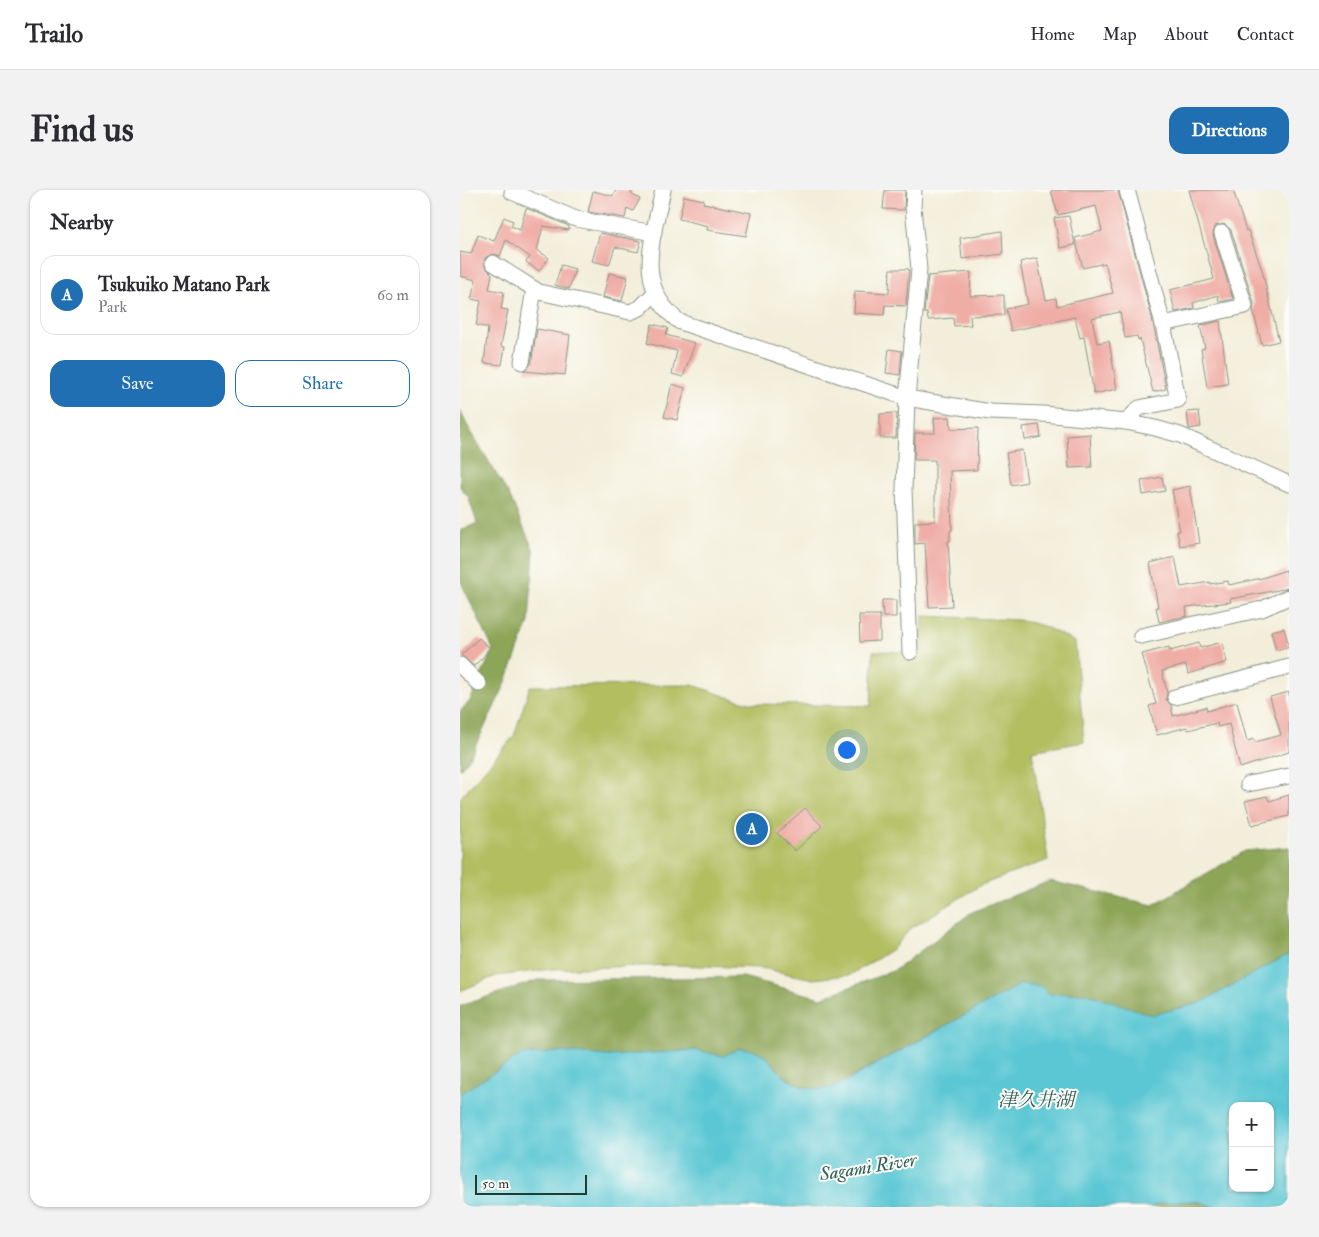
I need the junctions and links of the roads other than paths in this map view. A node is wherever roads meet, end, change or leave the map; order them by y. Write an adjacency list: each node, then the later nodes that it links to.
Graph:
1 (663, 190): 5 (street)
2 (914, 190): 12 (street)
3 (1127, 190): 10 (street)
4 (512, 192): 5 (street)
5 (654, 233): 9 (street)
6 (1222, 233): 10 (street)
7 (493, 263): 8 (street)
8 (534, 289): 9 (street); 11 (street)
9 (655, 293): 12 (street)
10 (1163, 324): 13 (street)
11 (522, 362)
12 (907, 398): 13 (street); 17 (street)
13 (1126, 422): 14 (street)
14 (1289, 484)
15 (1289, 597): 16 (street)
16 (1141, 636)
17 (910, 652)
18 (460, 665): 20 (street)
19 (1289, 667): 21 (street)
20 (479, 684)
21 (1175, 697)
22 (1289, 776): 23 (street)
23 (1248, 784)

